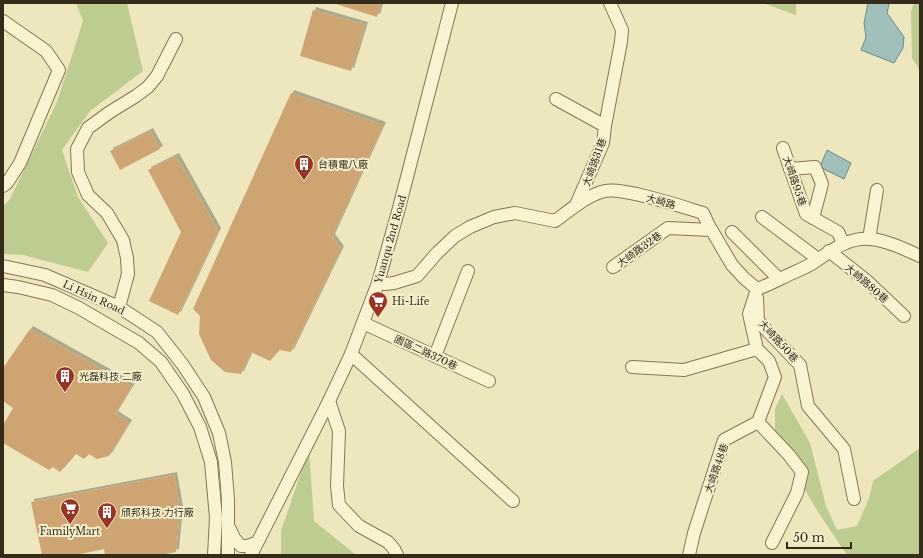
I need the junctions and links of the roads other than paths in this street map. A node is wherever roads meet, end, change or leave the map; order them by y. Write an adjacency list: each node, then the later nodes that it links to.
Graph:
1 (452, 3): 25 (street, Yuanqu 2nd Road)
2 (610, 3): 6 (street)
3 (3, 21): 9 (street)
4 (176, 39): 28 (street)
5 (556, 99): 6 (street, 大崎路31巷)
6 (606, 126): 11 (street, 大崎路31巷)
7 (783, 148): 8 (street, 大崎路95巷)
8 (790, 169): 13 (street, 大崎路95巷); 13 (street)
9 (3, 186)
10 (877, 190): 16 (street)
11 (576, 205): 14 (street, 大崎路); 25 (street, 大崎路)
12 (762, 217): 20 (street)
13 (814, 218): 17 (street, 大崎路95巷)
14 (711, 230): 22 (street, 大崎路32巷); 27 (street, 大崎路)
15 (732, 232): 24 (street)
16 (869, 239): 17 (street); 19 (street)
17 (843, 243): 18 (street)
18 (829, 251): 20 (street); 29 (street, 大崎路80巷)
19 (920, 256)
20 (818, 259): 24 (street)
21 (3, 266): 28 (street, Li Hsin Road)
22 (613, 267)
23 (468, 271): 35 (street)
24 (779, 279): 27 (street)
25 (378, 283): 30 (street, Yuanqu 2nd Road)
26 (3, 285): 32 (street, Li Hsin Road)
27 (757, 289): 33 (street); 42 (street, 大崎路50巷)
28 (119, 306): 31 (street, Li Hsin Road)
29 (904, 316)
30 (363, 323): 34 (street, Yuanqu 2nd Road); 35 (street, 園區二路370巷)
31 (157, 332): 32 (street); 39 (street, Li Hsin Road)
32 (139, 343): 40 (street, Li Hsin Road)
33 (757, 349): 36 (street); 41 (street)
34 (351, 354): 38 (street, Yuanqu 2nd Road); 43 (street)
35 (435, 356): 37 (street, 園區二路370巷)
36 (632, 368)
37 (489, 381)
38 (329, 401): 46 (street, Yuanqu 2nd Road); 50 (street)
39 (207, 403): 40 (street); 44 (street, Li Hsin Road)
40 (191, 410): 47 (street, Li Hsin Road)
41 (758, 422): 45 (street); 51 (street, 大崎路48巷)
42 (854, 499)
43 (513, 501)
44 (229, 528): 46 (street); 48 (street, Li Hsin Road)
45 (772, 543)
46 (257, 549): 49 (street, Yuanqu 2nd Road)
47 (214, 555)
48 (228, 555)
49 (251, 555)
50 (396, 555)
51 (689, 555)

